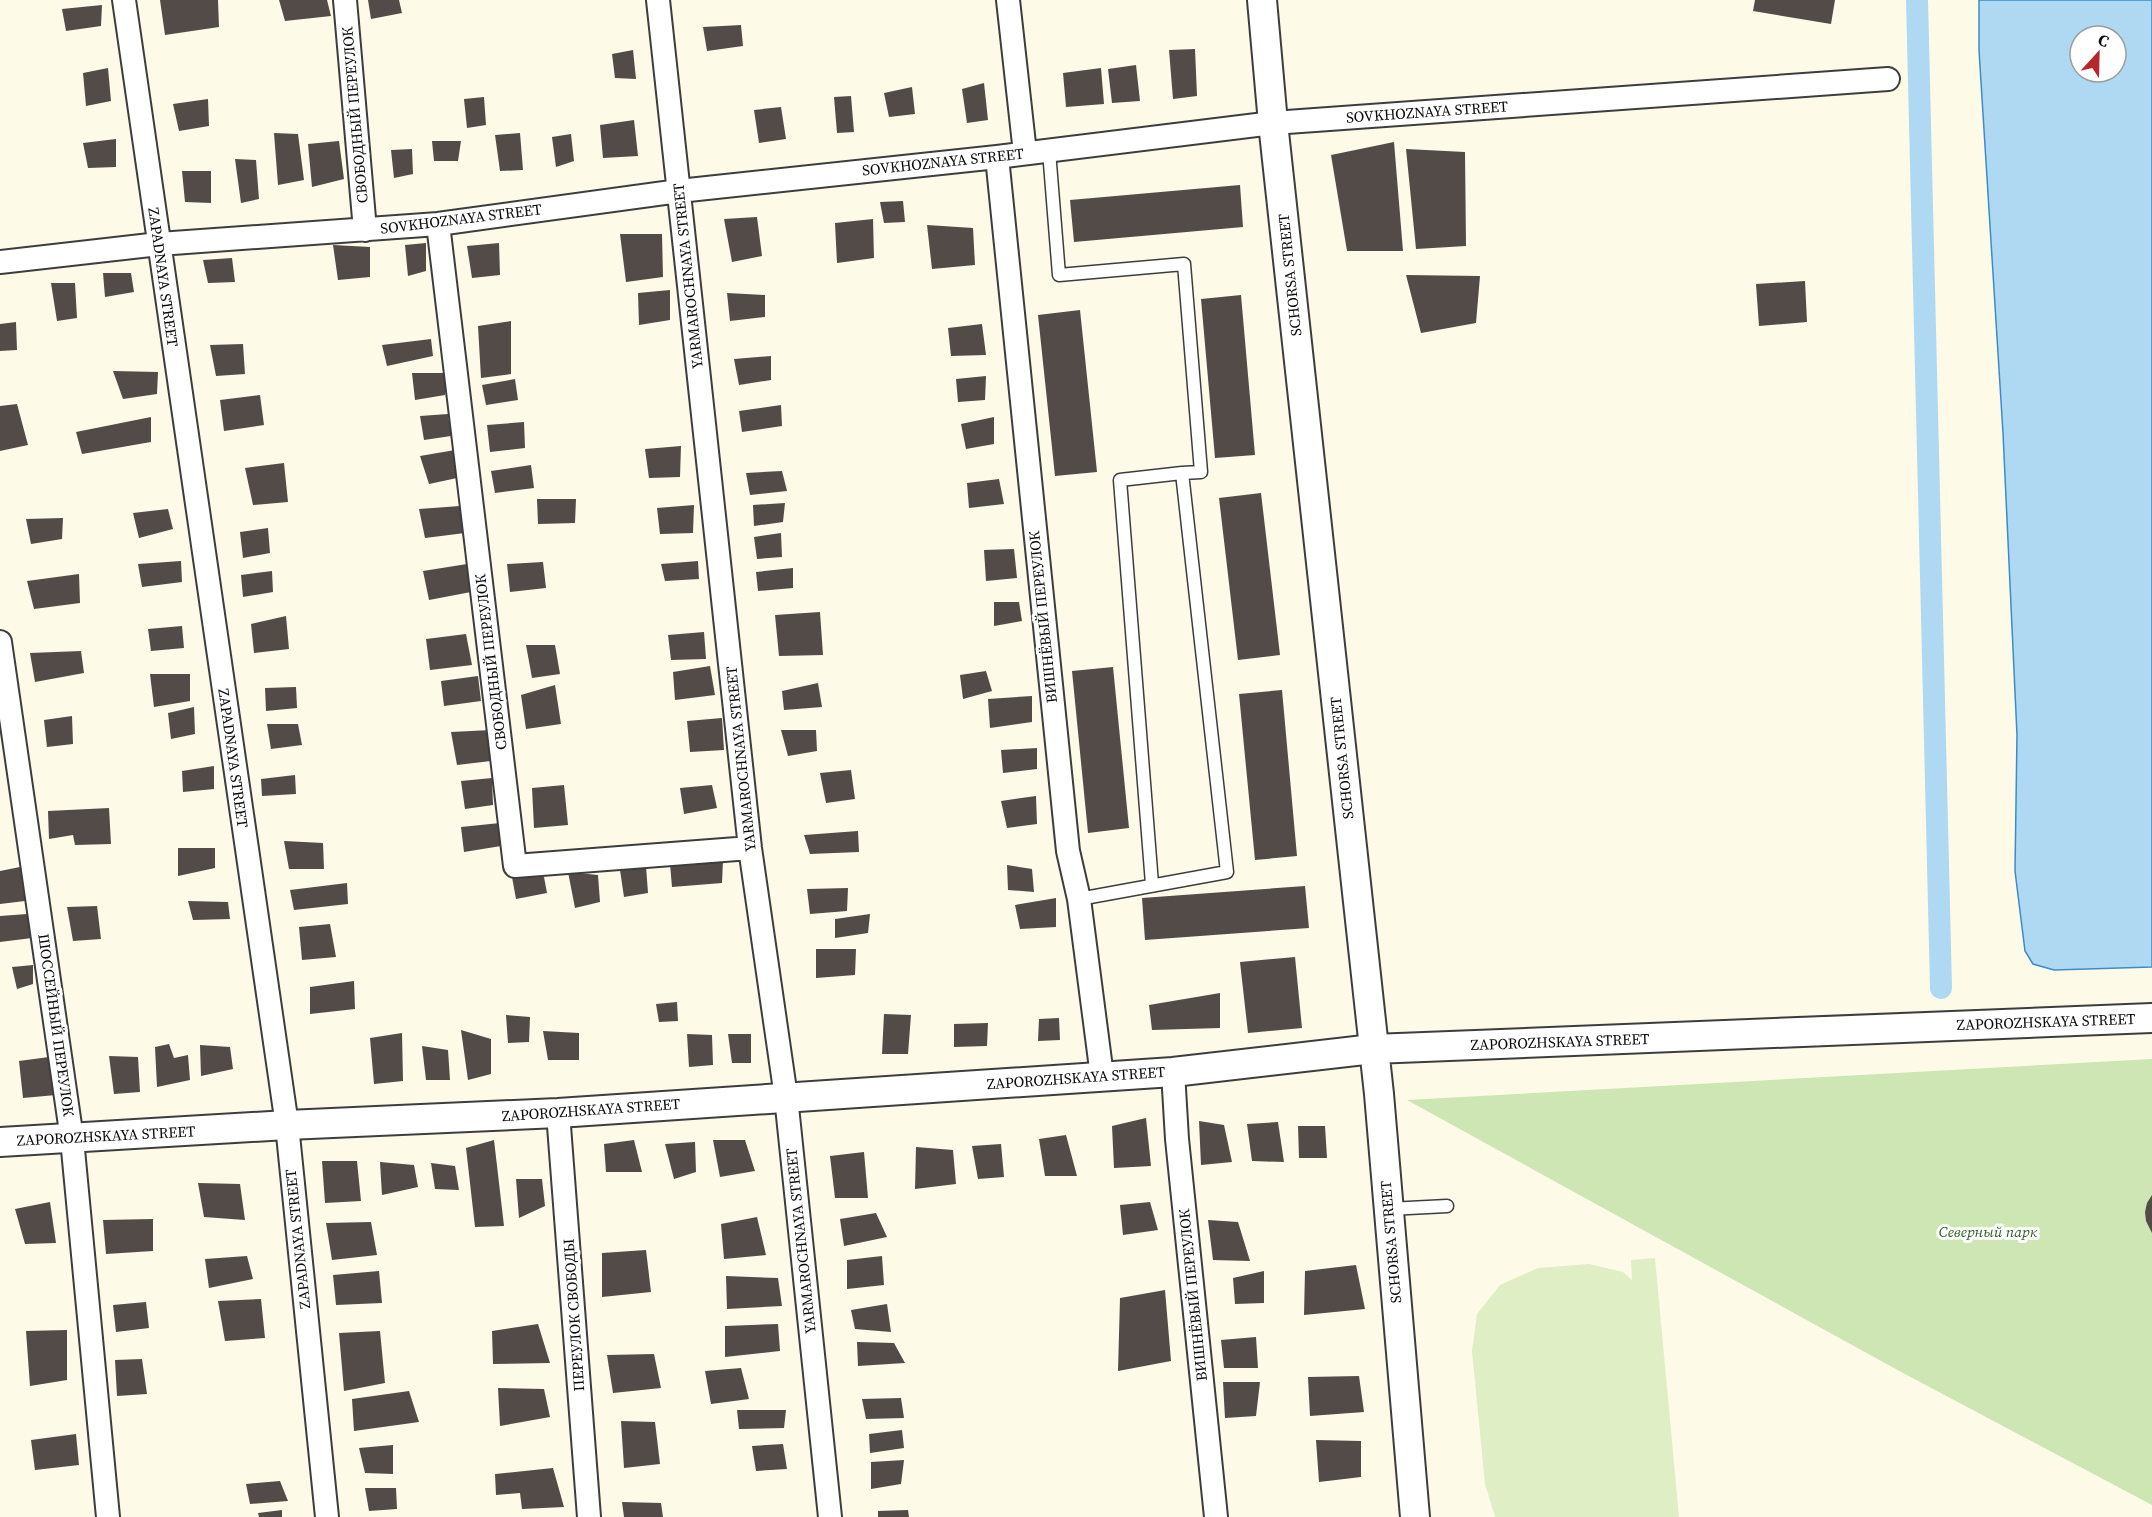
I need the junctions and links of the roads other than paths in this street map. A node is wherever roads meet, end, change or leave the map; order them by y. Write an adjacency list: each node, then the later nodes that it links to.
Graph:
1 (124, 0): 14 (street, ZAPADNAYA STREET)
2 (345, 0): 13 (street, СВОБОДНЫЙ ПЕРЕУЛОК)
3 (658, 0): 11 (street, YARMAROCHNAYA STREET)
4 (1008, 0): 9 (street)
5 (1262, 0): 7 (street, SCHORSA STREET)
6 (1888, 79): 7 (street, SOVKHOZNAYA STREET)
7 (1273, 123): 8 (street, SOVKHOZNAYA STREET); 22 (street, SCHORSA STREET)
8 (1049, 150): 9 (street, SOVKHOZNAYA STREET); 16 (lane)
9 (1025, 153): 10 (street, SOVKHOZNAYA STREET)
10 (997, 157): 11 (street, SOVKHOZNAYA STREET); 20 (street, ВИШНЁВЫЙ ПЕРЕУЛОК)
11 (679, 191): 12 (street, SOVKHOZNAYA STREET); 18 (street, YARMAROCHNAYA STREET)
12 (438, 224): 13 (street, SOVKHOZNAYA STREET); 18 (street, СВОБОДНЫЙ ПЕРЕУЛОК)
13 (365, 230): 14 (street, SOVKHOZNAYA STREET)
14 (159, 244): 15 (street, SOVKHOZNAYA STREET); 27 (street, ZAPADNAYA STREET)
15 (0, 262)
16 (1182, 473): 19 (lane); 19 (lane)
17 (0, 642): 28 (street, ШОССЕЙНЫЙ ПЕРЕУЛОК)
18 (750, 848): 25 (street, YARMAROCHNAYA STREET)
19 (1152, 884): 20 (lane)
20 (1079, 899): 24 (street, ВИШНЁВЫЙ ПЕРЕУЛОК)
21 (2152, 1018): 22 (street, ZAPOROZHSKAYA STREET)
22 (1373, 1050): 23 (street, ZAPOROZHSKAYA STREET); 31 (street, SCHORSA STREET)
23 (1173, 1072): 24 (street, ZAPOROZHSKAYA STREET); 36 (street, ВИШНЁВЫЙ ПЕРЕУЛОК)
24 (1102, 1076): 25 (street, ZAPOROZHSKAYA STREET)
25 (786, 1097): 26 (street, ZAPOROZHSKAYA STREET); 35 (street, YARMAROCHNAYA STREET)
26 (558, 1113): 27 (street, ZAPOROZHSKAYA STREET); 34 (street, ПЕРЕУЛОК СВОБОДЫ)
27 (287, 1125): 28 (street, ZAPOROZHSKAYA STREET); 33 (street, ZAPADNAYA STREET)
28 (72, 1139): 29 (street, ZAPOROZHSKAYA STREET); 32 (street, ШОССЕЙНЫЙ ПЕРЕУЛОК)
29 (0, 1142)
30 (1447, 1206): 31 (lane)
31 (1389, 1209): 37 (street, SCHORSA STREET)
32 (108, 1517)
33 (327, 1517)
34 (589, 1517)
35 (830, 1517)
36 (1216, 1517)
37 (1414, 1517)

